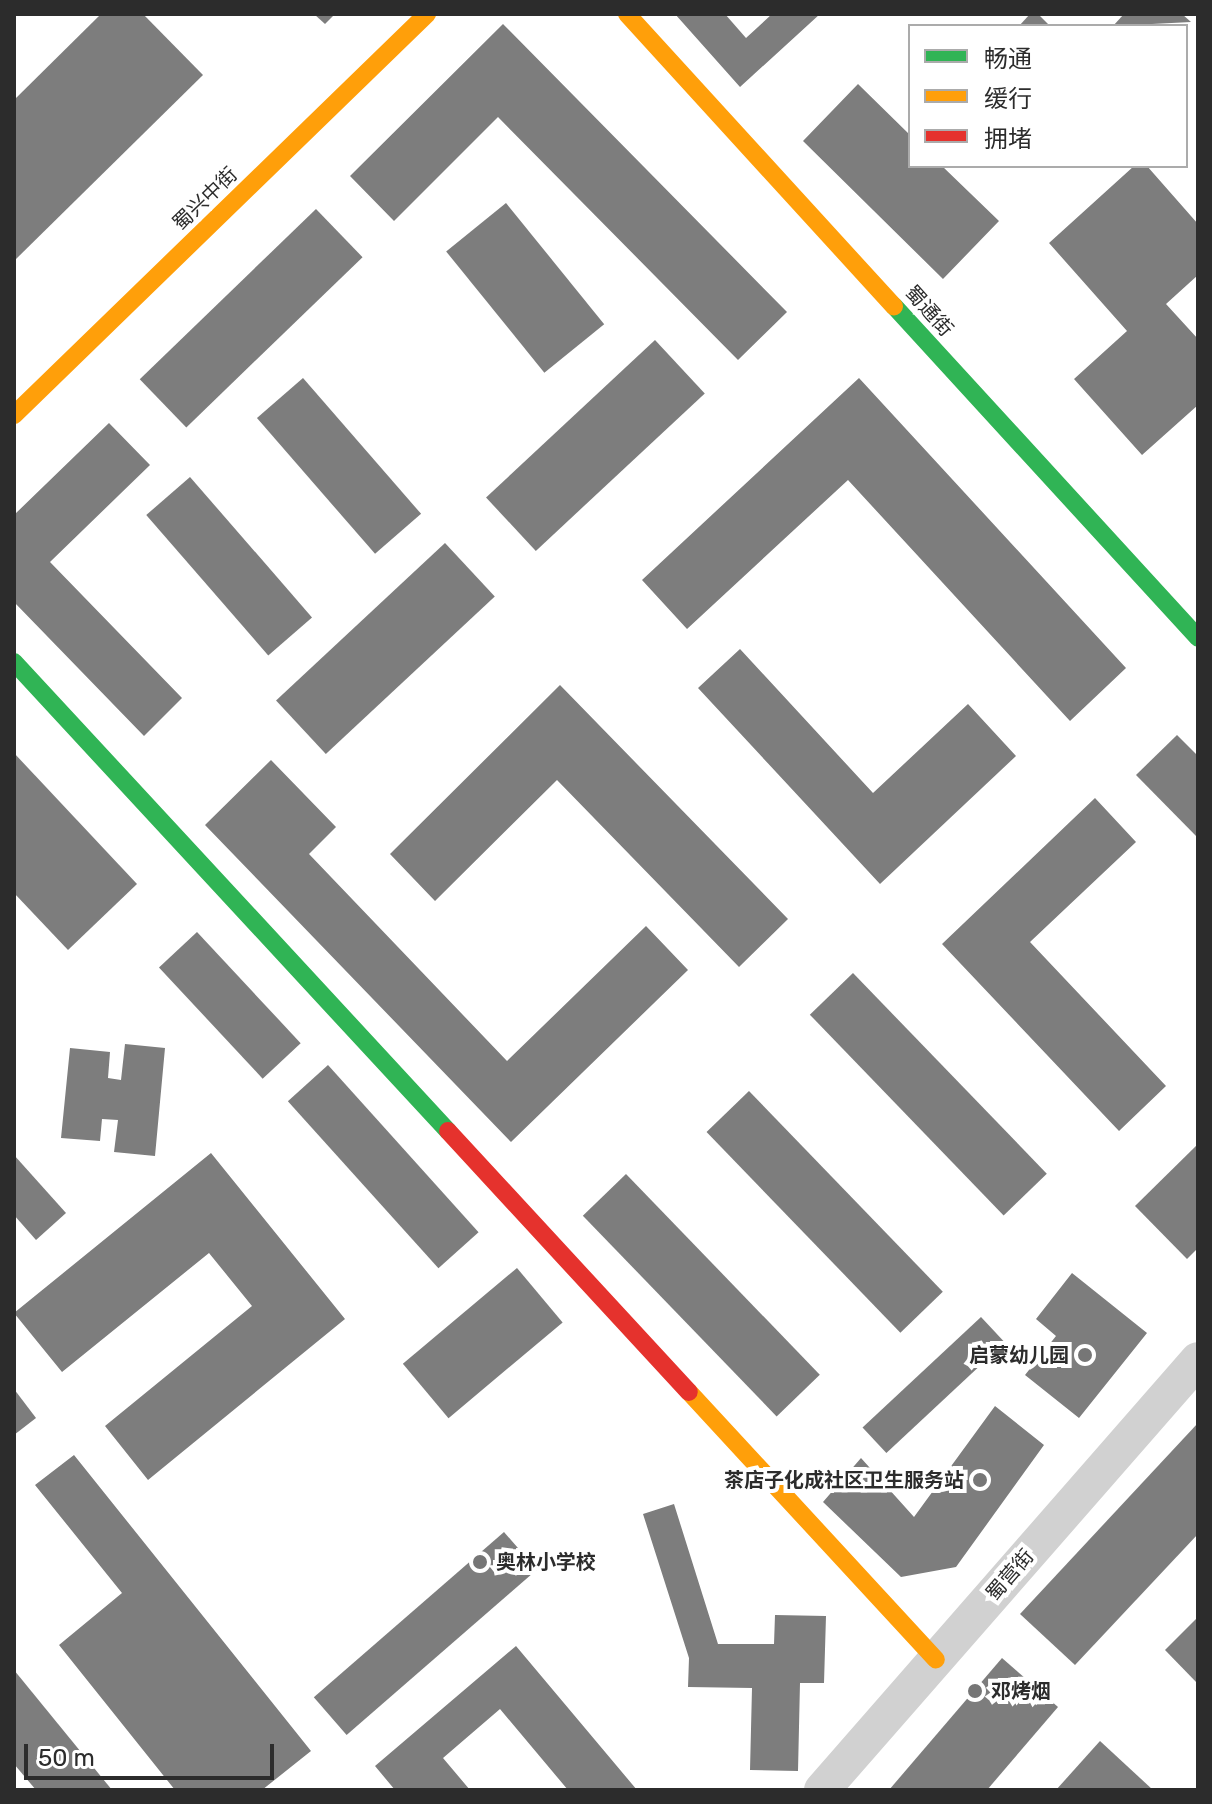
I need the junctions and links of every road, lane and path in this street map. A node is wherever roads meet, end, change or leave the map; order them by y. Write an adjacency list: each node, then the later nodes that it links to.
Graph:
1 (427, 14): 3 (street, 蜀兴中街)
2 (627, 14): 4 (street, 蜀通街)
3 (14, 415)
4 (1198, 638)
5 (14, 662): 7 (street)
6 (1198, 1360): 7 (street, 蜀营街)
7 (936, 1660): 8 (street, 蜀营街)
8 (822, 1790)

